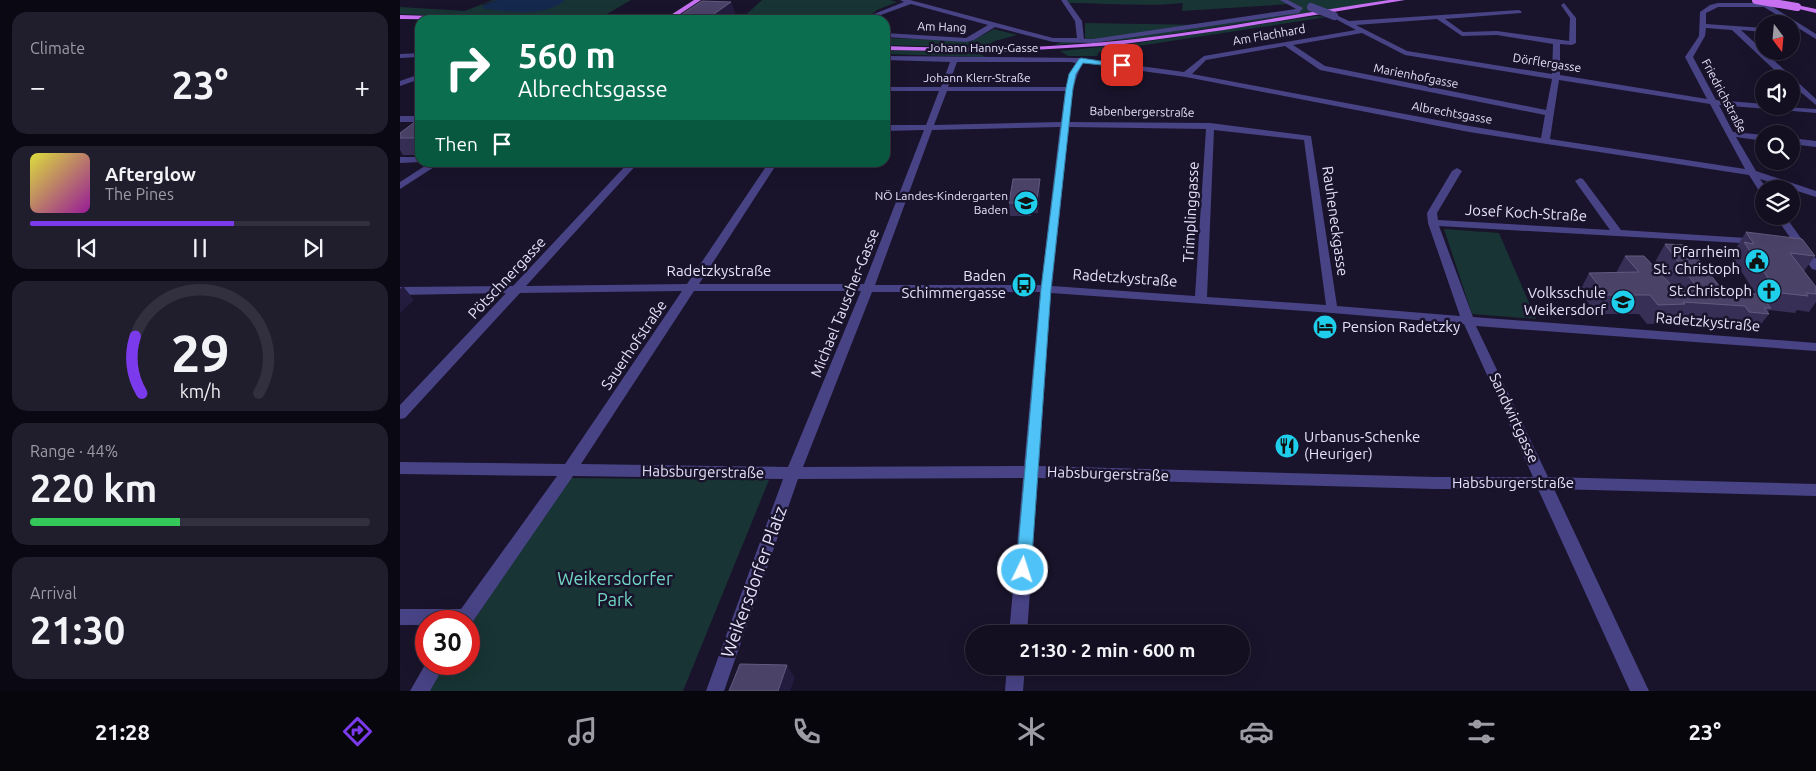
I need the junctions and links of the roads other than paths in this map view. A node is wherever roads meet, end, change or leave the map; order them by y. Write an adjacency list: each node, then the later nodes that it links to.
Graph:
1 (698, 0): 10 (main road)
2 (1064, 0): 31 (street)
3 (1283, 0): 31 (street)
4 (1294, 0): 21 (street, Dörflergasse, bridge)
5 (1402, 0): 34 (main road)
6 (1757, 0): 9 (street); 11 (main road, bridge)
7 (906, 1): 15 (street, Am Hang); 22 (street)
8 (1564, 5): 32 (street)
9 (1766, 5): 23 (street, Friedrichstraße); 28 (street)
10 (686, 8): 13 (main road); 14 (main road)
11 (1816, 11)
12 (1519, 12): 18 (street)
13 (670, 15)
14 (674, 15)
15 (876, 15)
16 (400, 17): 17 (main road)
17 (415, 17)
18 (1439, 18): 21 (street); 32 (street)
19 (400, 21): 20 (main road)
20 (415, 21)
21 (1350, 23): 26 (street, Dörflergasse)
22 (994, 24): 29 (street, Am Hang); 31 (street)
23 (1704, 26): 24 (street); 50 (street, Friedrichstraße)
24 (1734, 28): 25 (street); 40 (street)
25 (1755, 29)
26 (1363, 31): 33 (street, Am Flachhard); 42 (street, Dörflergasse)
27 (1800, 33): 28 (street)
28 (1808, 33): 30 (street)
29 (890, 35)
30 (1816, 37)
31 (1080, 41)
32 (1557, 42): 42 (street)
33 (1286, 44): 41 (street, Am Flachhard); 55 (street, Marienhofgasse)
34 (890, 48)
35 (400, 56): 36 (street)
36 (415, 56)
37 (890, 58): 38 (street, Johann Hanny-Gasse)
38 (955, 59): 39 (street, Johann Hanny-Gasse); 48 (street, Michael Tauscher-Gasse)
39 (1081, 60): 41 (street, Albrechtsgasse); 46 (street)
40 (1779, 70)
41 (1186, 75): 65 (street, Albrechtsgasse)
42 (1556, 77): 50 (street, Dörflergasse); 55 (street)
43 (415, 78): 44 (street)
44 (400, 85): 45 (street)
45 (415, 85)
46 (1069, 88): 48 (street, Johann Klerr-Straße); 58 (street)
47 (890, 89): 48 (street, Johann Klerr-Straße)
48 (943, 89): 61 (street, Michael Tauscher-Gasse)
49 (1800, 89): 51 (street)
50 (1713, 102): 52 (street, Dörflergasse); 62 (street, Friedrichstraße)
51 (1816, 103)
52 (1755, 105)
53 (1800, 109): 54 (street, Dörflergasse)
54 (1816, 110)
55 (1549, 113): 65 (street)
56 (400, 119): 57 (street)
57 (415, 119)
58 (1065, 124): 59 (street, Babenbergerstraße); 61 (street, Babenbergerstraße); 87 (street)
59 (1210, 126): 64 (street, Babenbergerstraße); 89 (street, Trimplinggasse)
60 (890, 128): 61 (street, Babenbergerstraße)
61 (930, 128): 85 (street, Michael Tauscher-Gasse)
62 (1730, 134): 63 (street); 74 (street, Friedrichstraße)
63 (1755, 137)
64 (1308, 138): 90 (street, Rauheneckgasse)
65 (1545, 141): 74 (street, Albrechtsgasse)
66 (1800, 142): 67 (street)
67 (1816, 144)
68 (400, 160): 69 (street)
69 (415, 160)
70 (430, 167): 77 (street)
71 (631, 167): 86 (street, Pötschnergasse)
72 (771, 167): 84 (street, Sauerhofstraße)
73 (1457, 171): 79 (street)
74 (1751, 173): 75 (street, Friedrichstraße); 78 (street, Albrechtsgasse)
75 (1756, 180)
76 (1580, 181): 81 (street, Josef Koch-Straße)
77 (400, 186)
78 (1816, 194)
79 (1433, 223): 81 (street, Josef Koch-Straße); 91 (street, Sandwirtgasse)
80 (1785, 225): 83 (street)
81 (1618, 234): 82 (street, Josef Koch-Straße)
82 (1770, 241)
83 (1816, 267)
84 (692, 287): 85 (street, Radetzkystraße); 86 (street, Radetzkystraße); 95 (street, Sauerhofstraße)
85 (868, 288): 87 (street, Radetzkystraße); 97 (street, Michael Tauscher-Gasse)
86 (517, 289): 88 (street, Radetzkystraße); 93 (street, Pötschnergasse)
87 (1046, 289): 89 (street, Radetzkystraße); 96 (street)
88 (400, 291)
89 (1201, 299): 90 (street, Radetzkystraße)
90 (1332, 309): 91 (street, Radetzkystraße)
91 (1468, 321): 92 (street, Radetzkystraße); 98 (street, Sandwirtgasse)
92 (1816, 347)
93 (400, 414)
94 (400, 468): 95 (street, Habsburgerstraße)
95 (569, 470): 97 (street, Habsburgerstraße); 100 (street)
96 (1031, 472): 97 (street, Habsburgerstraße); 98 (street, Habsburgerstraße); 103 (street)
97 (793, 473): 107 (street, Weikersdorfer Platz)
98 (1544, 483): 99 (street, Habsburgerstraße); 109 (street, Sandwirtgasse)
99 (1816, 490)
100 (471, 610)
101 (400, 617): 102 (street)
102 (415, 617)
103 (1019, 625)
104 (429, 675): 106 (street)
105 (1015, 675): 108 (street)
106 (419, 691)
107 (715, 691)
108 (1014, 691)
109 (1640, 691)

